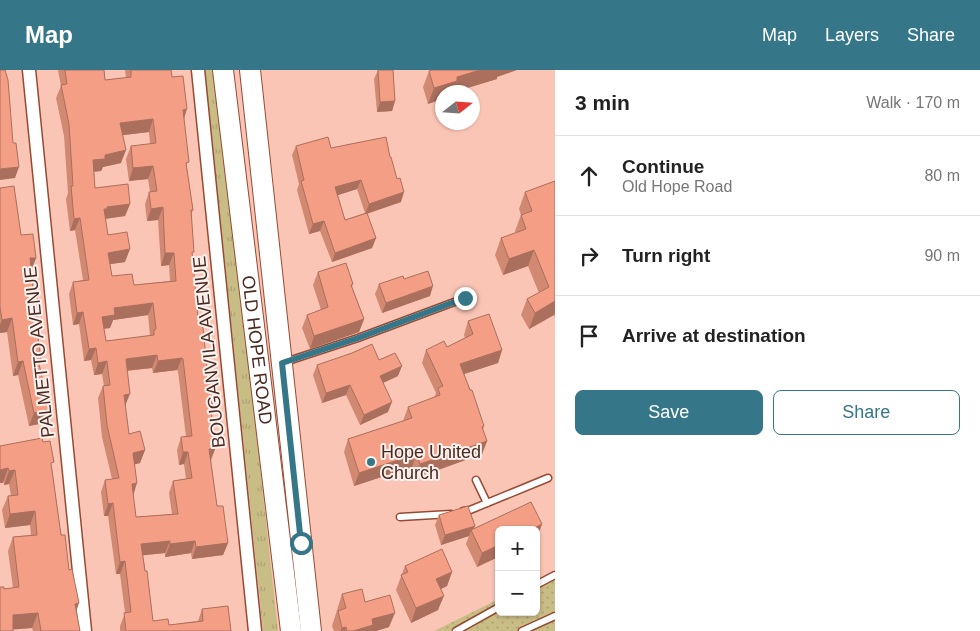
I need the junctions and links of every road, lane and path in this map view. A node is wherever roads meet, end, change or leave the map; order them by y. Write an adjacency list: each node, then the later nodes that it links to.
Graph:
1 (28, 70): 15 (street, PALMETTO AVENUE)
2 (198, 70): 16 (street, BOUGANVILA AVENUE)
3 (223, 70): 17 (main road, OLD HOPE ROAD)
4 (250, 70): 6 (main road, OLD HOPE ROAD)
5 (465, 298): 6 (lane)
6 (282, 363): 18 (main road, OLD HOPE ROAD)
7 (548, 478): 9 (lane)
8 (476, 480): 9 (lane)
9 (487, 503): 10 (lane)
10 (400, 517)
11 (555, 575): 12 (lane)
12 (540, 584)
13 (495, 609): 19 (lane)
14 (555, 616): 20 (lane)
15 (85, 631)
16 (255, 631)
17 (291, 631)
18 (311, 631)
19 (456, 631)
20 (522, 631)

